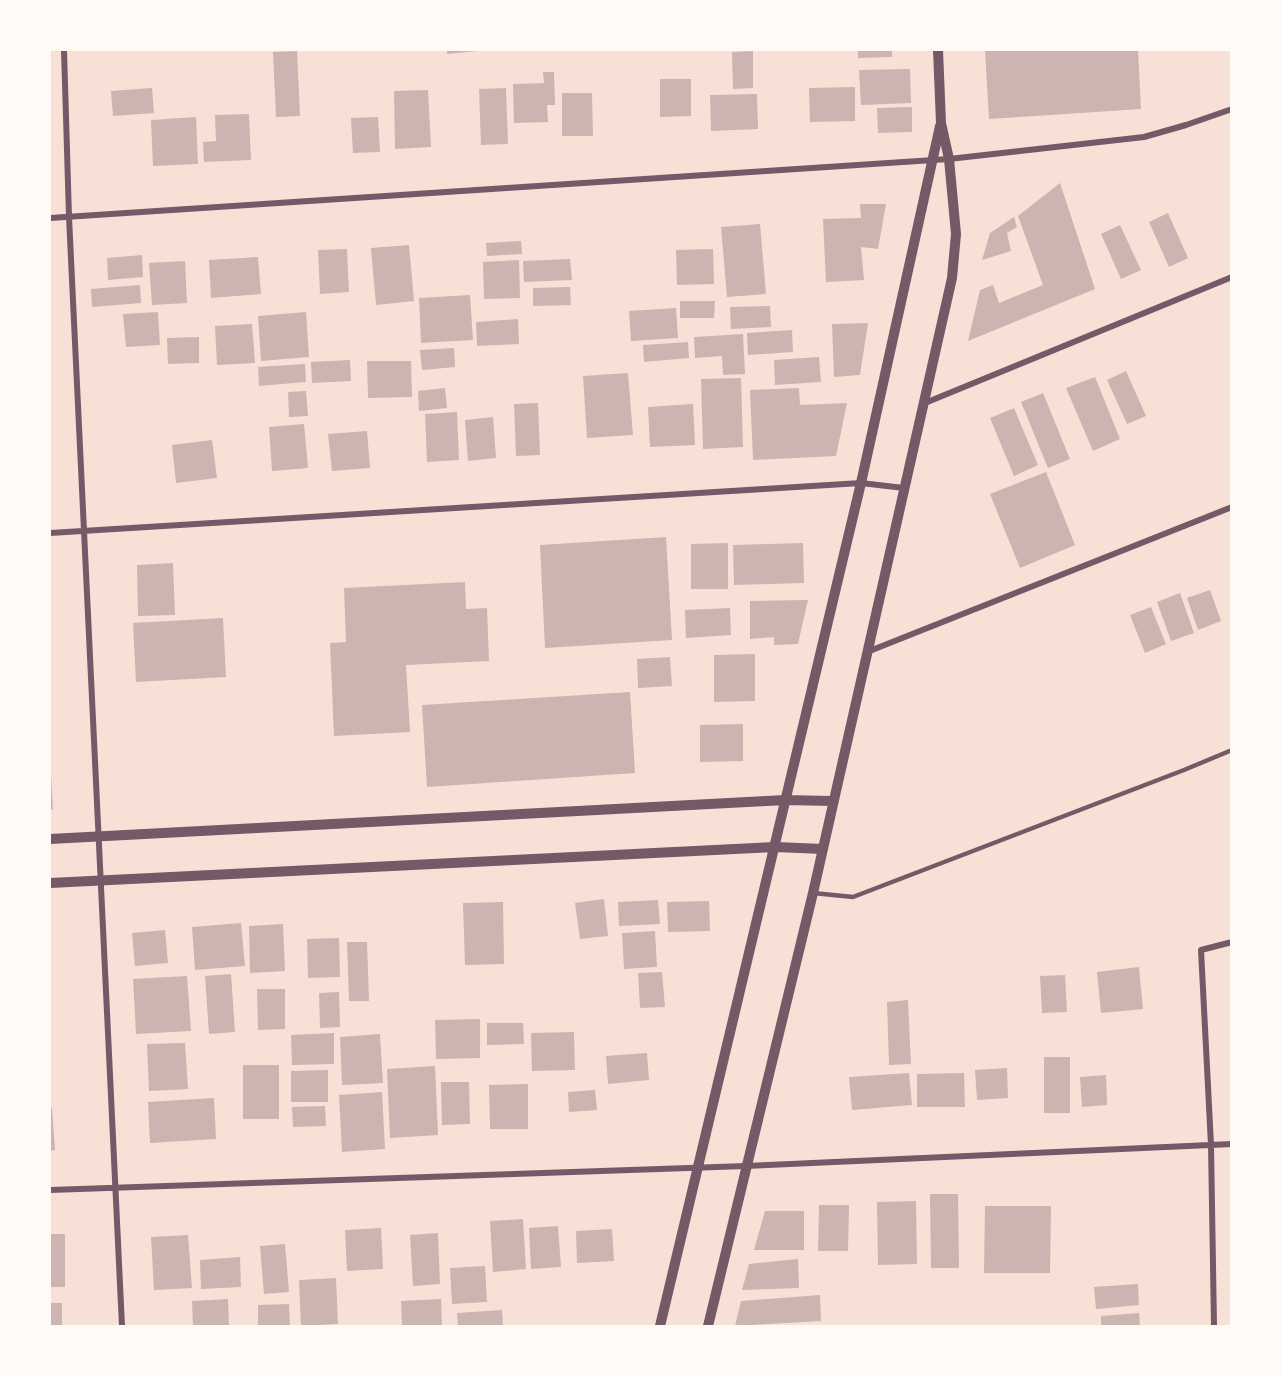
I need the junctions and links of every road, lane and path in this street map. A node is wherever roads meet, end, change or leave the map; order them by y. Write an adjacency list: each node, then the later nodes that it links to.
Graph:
1 (64, 50): 7 (street)
2 (938, 50): 4 (street)
3 (1232, 109): 5 (street)
4 (941, 123): 5 (street); 6 (street)
5 (949, 159): 6 (street); 10 (street)
6 (932, 161): 7 (street); 11 (street)
7 (69, 217): 8 (street); 14 (street)
8 (50, 218)
9 (1232, 277): 10 (street)
10 (925, 403): 12 (street)
11 (861, 483): 12 (street); 14 (street); 18 (street)
12 (904, 488): 16 (street)
13 (1232, 507): 16 (street)
14 (84, 532): 15 (street); 20 (street)
15 (50, 533)
16 (867, 653): 19 (street)
17 (1232, 750): 26 (lane)
18 (784, 801): 19 (street); 20 (street); 22 (street)
19 (832, 801): 23 (street)
20 (99, 836): 21 (street); 24 (street)
21 (50, 839)
22 (775, 847): 23 (street); 24 (street); 31 (street)
23 (823, 849): 26 (street)
24 (102, 881): 25 (street); 32 (street)
25 (50, 884)
26 (813, 893): 30 (street)
27 (1232, 942): 29 (street)
28 (1232, 1144): 29 (street)
29 (1211, 1145): 30 (street); 37 (street)
30 (746, 1166): 31 (street); 36 (street)
31 (698, 1167): 32 (street); 35 (street)
32 (116, 1187): 33 (street); 34 (street)
33 (50, 1190)
34 (122, 1326)
35 (660, 1326)
36 (708, 1326)
37 (1214, 1326)

